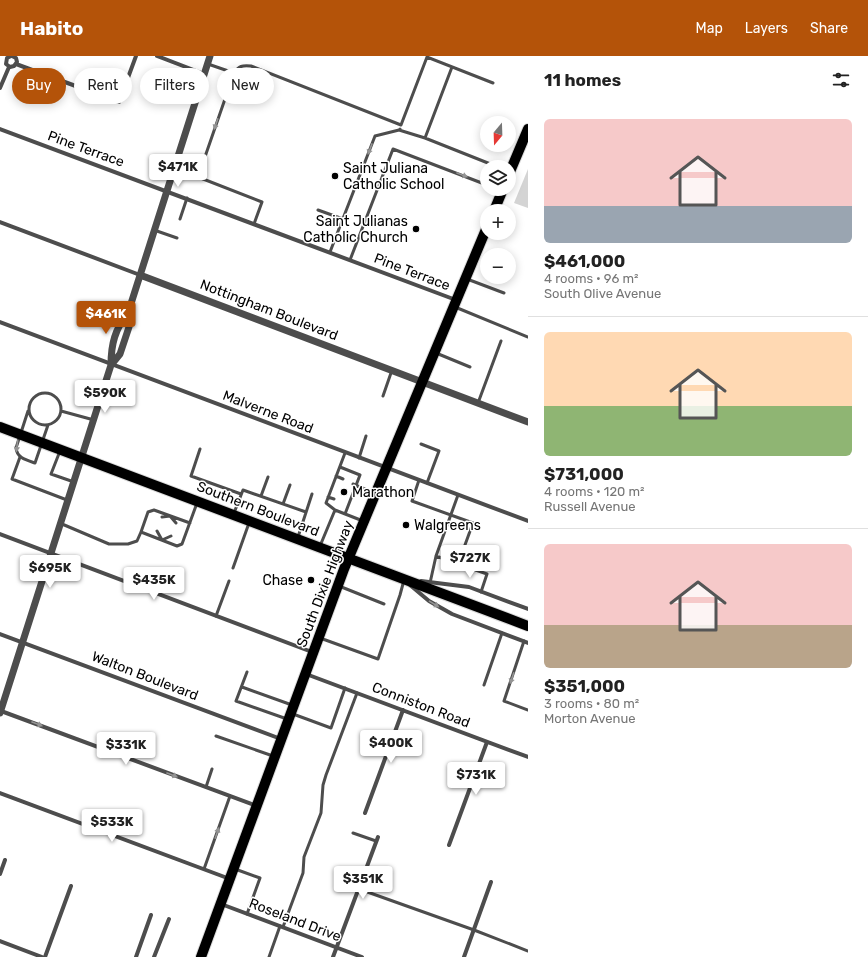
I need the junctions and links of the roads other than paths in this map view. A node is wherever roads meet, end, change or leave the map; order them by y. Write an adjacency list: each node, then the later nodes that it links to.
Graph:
1 (12, 56): 5 (street); 7 (street)
2 (136, 56): 5 (street)
3 (157, 56): 9 (street)
4 (210, 56): 6 (street)
5 (16, 64): 7 (street)
6 (208, 64): 10 (street); 11 (lane)
7 (9, 67): 16 (street)
8 (452, 67): 15 (lane); 19 (lane); 23 (lane)
9 (188, 68)
10 (206, 68)
11 (218, 68)
12 (238, 68): 13 (lane)
13 (256, 68)
14 (274, 75): 19 (lane)
15 (493, 83)
16 (0, 88)
17 (195, 104): 27 (street)
18 (224, 104): 33 (lane, one-way to 33)
19 (401, 125): 22 (lane)
20 (0, 129): 27 (street, Pine Terrace)
21 (528, 129): 25 (main road)
22 (399, 130): 23 (lane); 31 (lane, one-way to 31)
23 (425, 138): 24 (lane)
24 (480, 160)
25 (515, 160)
26 (480, 182): 38 (lane, one-way to 26)
27 (167, 191): 28 (street, Pine Terrace); 34 (street)
28 (187, 198): 30 (lane); 33 (street, Pine Terrace)
29 (318, 210): 31 (lane)
30 (180, 219)
31 (343, 219): 37 (lane)
32 (0, 222): 39 (street, Nottingham Boulevard)
33 (254, 224): 37 (street, Pine Terrace)
34 (154, 230): 35 (lane); 39 (street)
35 (177, 238)
36 (481, 240): 40 (main road, South Dixie Highway)
37 (330, 252): 38 (street, Pine Terrace)
38 (350, 260): 42 (street, Pine Terrace)
39 (140, 275): 47 (street); 49 (street, Nottingham Boulevard)
40 (465, 278): 41 (lane); 42 (main road, South Dixie Highway)
41 (504, 293)
42 (455, 303): 44 (lane); 46 (main road, South Dixie Highway)
43 (0, 322): 47 (street, Malverne Road)
44 (528, 337)
45 (501, 341): 52 (lane)
46 (434, 352): 48 (lane); 50 (main road, South Dixie Highway)
47 (111, 365): 55 (street); 65 (street, Malverne Road)
48 (470, 367)
49 (392, 370): 50 (street, Nottingham Boulevard); 51 (lane)
50 (422, 381): 52 (street, Nottingham Boulevard); 70 (main road, South Dixie Highway)
51 (383, 396)
52 (478, 403): 56 (street, Nottingham Boulevard)
53 (28, 411): 54 (lane); 57 (lane); 59 (lane)
54 (61, 411): 55 (lane); 57 (lane)
55 (94, 420): 67 (street)
56 (528, 422)
57 (48, 425): 61 (lane)
58 (0, 427): 59 (main road, Southern Boulevard)
59 (20, 434): 61 (main road, Southern Boulevard); 66 (lane, one-way to 66)
60 (366, 436): 68 (lane)
61 (42, 443): 64 (main road, Southern Boulevard); 66 (lane)
62 (421, 444): 76 (lane)
63 (200, 449): 79 (lane)
64 (60, 450): 67 (main road, Southern Boulevard); 75 (lane)
65 (345, 453): 68 (street, Malverne Road); 69 (lane)
66 (20, 457): 86 (lane)
67 (81, 458): 75 (street); 87 (main road, Southern Boulevard)
68 (359, 458): 70 (street, Malverne Road)
69 (340, 467): 71 (lane); 78 (lane)
70 (386, 468): 74 (street, Malverne Road); 81 (main road, South Dixie Highway)
71 (336, 476): 73 (lane); 84 (lane)
72 (268, 477): 83 (lane)
73 (343, 479)
74 (418, 480): 76 (street, Malverne Road); 93 (lane)
75 (74, 482): 86 (street)
76 (427, 483): 82 (street, Malverne Road)
77 (290, 485): 88 (lane)
78 (355, 485): 81 (lane); 91 (lane)
79 (241, 494): 83 (lane); 92 (lane)
80 (312, 494): 90 (lane)
81 (375, 494): 97 (main road, South Dixie Highway)
82 (458, 495): 93 (lane); 98 (street, Malverne Road)
83 (262, 496): 88 (lane)
84 (328, 497): 85 (lane); 89 (lane)
85 (334, 499)
86 (68, 501): 101 (street)
87 (198, 502): 92 (main road, Southern Boulevard); 100 (lane)
88 (283, 504): 90 (lane)
89 (335, 510): 91 (lane); 108 (lane)
90 (306, 512): 106 (lane)
91 (345, 514): 97 (lane)
92 (233, 515): 96 (main road, Southern Boulevard)
93 (451, 515): 110 (lane); 112 (lane)
94 (170, 516): 95 (lane); 99 (lane); 100 (lane); 103 (lane)
95 (162, 517)
96 (250, 521): 106 (main road, Southern Boulevard); 113 (lane)
97 (364, 521): 111 (main road, South Dixie Highway)
98 (528, 521)
99 (176, 523)
100 (190, 523): 107 (lane)
101 (60, 524): 103 (lane); 109 (street)
102 (157, 530): 107 (lane)
103 (141, 532): 107 (lane)
104 (0, 534): 109 (street)
105 (171, 536): 107 (lane)
106 (297, 539): 108 (main road, Southern Boulevard)
107 (162, 540)
108 (320, 548): 111 (main road, Southern Boulevard)
109 (51, 554): 121 (street); 126 (street)
110 (436, 556): 112 (lane); 116 (lane)
111 (348, 559): 114 (main road, Southern Boulevard); 117 (main road, South Dixie Highway)
112 (458, 564): 118 (lane)
113 (232, 568)
114 (404, 579): 116 (street); 122 (main road, Southern Boulevard); 123 (street, one-way to 123); 125 (lane)
115 (229, 581): 121 (lane)
116 (430, 583): 118 (street)
117 (338, 586): 119 (lane); 125 (main road, South Dixie Highway)
118 (481, 592): 120 (street)
119 (384, 604)
120 (528, 609)
121 (216, 616): 128 (street)
122 (528, 626)
123 (502, 633): 127 (street); 131 (lane)
124 (0, 634): 126 (street, Walton Boulevard)
125 (319, 638): 128 (main road, South Dixie Highway)
126 (23, 642): 137 (street); 140 (street, Walton Boulevard)
127 (526, 642): 136 (lane, one-way to 136)
128 (313, 652): 130 (main road, South Dixie Highway)
129 (247, 672): 132 (lane)
130 (306, 674): 133 (street, Conniston Road); 138 (main road, South Dixie Highway)
131 (484, 685)
132 (242, 687): 138 (lane); 138 (lane)
133 (344, 688): 134 (street, Conniston Road); 138 (lane)
134 (357, 693): 135 (street, Conniston Road); 165 (lane)
135 (403, 710): 141 (street, Conniston Road); 149 (street)
136 (528, 710)
137 (0, 712): 145 (street, one-way to 145)
138 (291, 713): 140 (main road, South Dixie Highway)
139 (216, 736): 142 (lane)
140 (282, 739): 142 (main road, South Dixie Highway)
141 (487, 742): 143 (street, Conniston Road); 152 (street)
142 (275, 757): 148 (main road, South Dixie Highway)
143 (528, 757)
144 (212, 769): 145 (lane)
145 (206, 787): 147 (street)
146 (0, 793): 155 (street)
147 (230, 796): 148 (street); 155 (lane, one-way to 147)
148 (257, 806): 154 (main road, South Dixie Highway)
149 (365, 813)
150 (354, 833): 151 (lane)
151 (377, 839): 160 (street)
152 (449, 846)
153 (4, 860): 156 (street)
154 (234, 868): 157 (main road, South Dixie Highway); 162 (lane)
155 (204, 869): 157 (street)
156 (0, 874)
157 (230, 879): 161 (main road, South Dixie Highway)
158 (491, 882): 166 (street)
159 (71, 886): 170 (street)
160 (359, 889): 166 (lane); 168 (street)
161 (221, 904): 162 (street, Roseland Drive); 173 (main road, South Dixie Highway)
162 (247, 914): 165 (street, Roseland Drive)
163 (151, 915): 171 (street)
164 (169, 919): 172 (street)
165 (281, 927): 168 (street, Roseland Drive); 174 (lane)
166 (474, 930): 169 (lane); 177 (street)
167 (0, 941): 170 (street)
168 (337, 948): 175 (street); 176 (street, Roseland Drive)
169 (528, 951)
170 (43, 957)
171 (136, 957)
172 (154, 957)
173 (201, 957)
174 (269, 957)
175 (334, 957)
176 (362, 957)
177 (464, 957)

